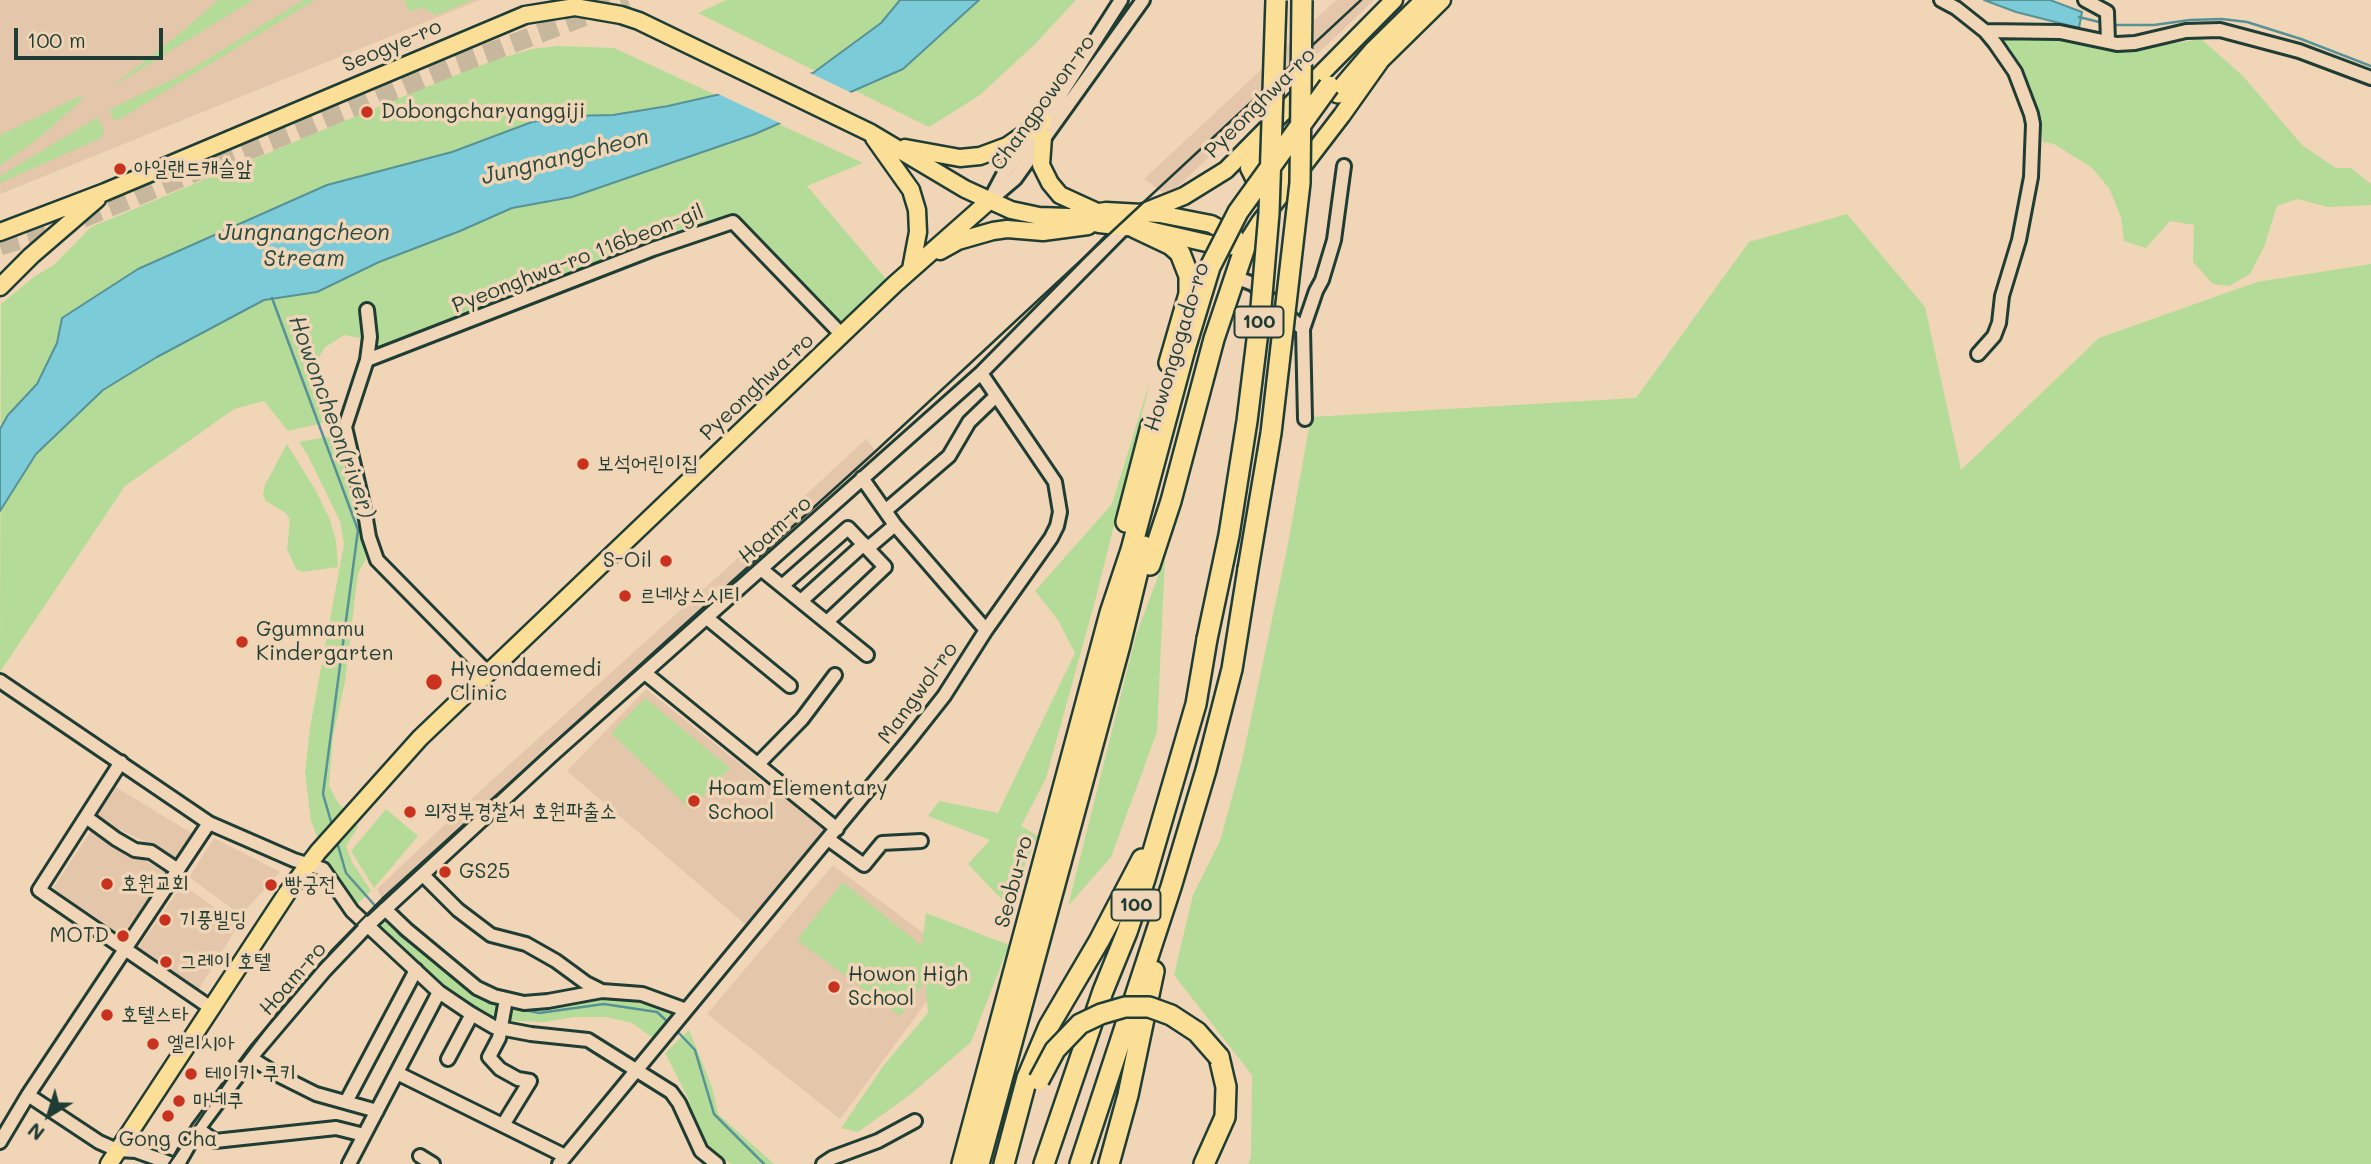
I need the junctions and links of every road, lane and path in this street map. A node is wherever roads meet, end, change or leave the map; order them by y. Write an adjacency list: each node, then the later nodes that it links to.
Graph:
1 (1121, 0): 15 (street, Changpowon-ro)
2 (1143, 0): 15 (street, Changpowon-ro)
3 (1276, 0): 61 (highway, 100, bridge)
4 (1302, 0): 69 (highway, 100, bridge)
5 (1394, 0): 16 (main road, Pyeonghwa-ro)
6 (1410, 0): 14 (highway, Howongogado-ro)
7 (1426, 0): 14 (highway, Howongogado-ro)
8 (1441, 0): 19 (main road)
9 (1941, 0): 11 (street)
10 (2085, 0): 12 (street)
11 (1985, 31): 12 (street); 36 (street)
12 (2108, 42): 13 (street)
13 (2371, 78)
14 (1333, 89): 35 (highway, Howongogado-ro, bridge)
15 (1043, 129): 18 (main road); 22 (street, Changpowon-ro); 23 (main road)
16 (1265, 130): 19 (main road); 24 (main road, Pyeonghwa-ro)
17 (871, 133): 18 (main road, Seogye-ro); 21 (main road, Seogye-ro); 27 (main road)
18 (893, 145): 22 (main road, Seogye-ro)
19 (1308, 159): 26 (main road)
20 (1345, 166): 33 (street)
21 (105, 192): 25 (main road, Seogye-ro); 29 (main road)
22 (989, 201): 23 (main road, Pyeonghwa-ro); 27 (main road, Pyeonghwa-ro)
23 (1097, 218): 24 (main road, Pyeonghwa-ro); 27 (main road)
24 (1138, 225): 26 (main road, Pyeonghwa-ro); 26 (main road); 30 (highway); 38 (street, Hoam-ro)
25 (0, 232)
26 (1246, 244): 28 (highway)
27 (911, 269): 34 (main road, Pyeonghwa-ro)
28 (1235, 277): 32 (highway); 33 (street)
29 (0, 287)
30 (1189, 295): 32 (highway); 48 (highway)
31 (367, 310): 37 (street)
32 (1224, 310): 52 (highway)
33 (1303, 329): 40 (street)
34 (842, 335): 37 (street, Pyeonghwa-ro 116beon-gil); 54 (main road, Pyeonghwa-ro)
35 (1190, 350): 48 (highway, Howongogado-ro); 52 (highway, Howongogado-ro)
36 (1978, 354)
37 (367, 360): 54 (street)
38 (981, 373): 39 (street, Mangwol-ro); 41 (street, Hoam-ro)
39 (996, 396): 42 (street); 51 (street, Mangwol-ro)
40 (1305, 419)
41 (862, 478): 42 (street); 45 (street, Hoam-ro)
42 (885, 511): 43 (street)
43 (894, 525): 44 (street); 51 (street)
44 (866, 546): 46 (street); 47 (street); 50 (street)
45 (761, 569): 46 (street); 49 (street, Hoam-ro)
46 (782, 586): 47 (street)
47 (801, 601): 50 (street)
48 (1110, 613): 102 (highway, Seobu-ro)
49 (707, 618): 55 (street, Hoam-ro); 58 (street)
50 (827, 622): 53 (street)
51 (986, 630): 64 (street, Mangwol-ro)
52 (1120, 645): 103 (highway, Seobu-ro)
53 (867, 655)
54 (488, 673): 66 (main road, Pyeonghwa-ro)
55 (645, 673): 60 (street); 68 (street, Hoam-ro)
56 (835, 675): 60 (street)
57 (0, 681): 59 (street)
58 (790, 685)
59 (121, 762): 62 (street); 63 (street)
60 (758, 764): 64 (street)
61 (1165, 815): 104 (highway); 106 (highway, 100)
62 (86, 817): 67 (street); 72 (street)
63 (209, 823): 66 (street); 67 (street)
64 (832, 834): 65 (street); 78 (street, Mangwol-ro)
65 (921, 841)
66 (314, 857): 71 (street); 77 (main road)
67 (178, 870): 72 (street)
68 (423, 875): 70 (street, Hoam-ro); 74 (street)
69 (1171, 887): 107 (highway, 100); 108 (highway)
70 (384, 910): 71 (street, Hoam-ro); 76 (street)
71 (367, 926): 73 (street); 81 (street, Hoam-ro)
72 (125, 949): 77 (street); 85 (street)
73 (415, 970): 75 (street); 86 (street)
74 (602, 991): 76 (street); 78 (street)
75 (439, 992): 79 (street); 84 (street)
76 (506, 999): 80 (street)
77 (211, 1008): 94 (main road)
78 (686, 1010): 83 (street, Mangwol-ro)
79 (472, 1014): 80 (street); 82 (street)
80 (500, 1028): 83 (street); 89 (street)
81 (251, 1058): 86 (street); 90 (street, Hoam-ro)
82 (448, 1059)
83 (636, 1072): 95 (street); 100 (street)
84 (397, 1073): 87 (street); 89 (street)
85 (28, 1095): 92 (street); 94 (street)
86 (346, 1102): 87 (street)
87 (377, 1111): 91 (street)
88 (915, 1121): 101 (street)
89 (503, 1125): 95 (street)
90 (198, 1129): 91 (street); 97 (street, Hoam-ro)
91 (364, 1135): 98 (street)
92 (0, 1142)
93 (420, 1156): 99 (street)
94 (113, 1157): 96 (street)
95 (562, 1160)
96 (172, 1164)
97 (178, 1164)
98 (349, 1164)
99 (433, 1164)
100 (717, 1164)
101 (823, 1164)
102 (962, 1164)
103 (979, 1164)
104 (1004, 1164)
105 (1016, 1164): 109 (highway, bridge)
106 (1044, 1164)
107 (1080, 1164)
108 (1109, 1164)
109 (1204, 1164)

